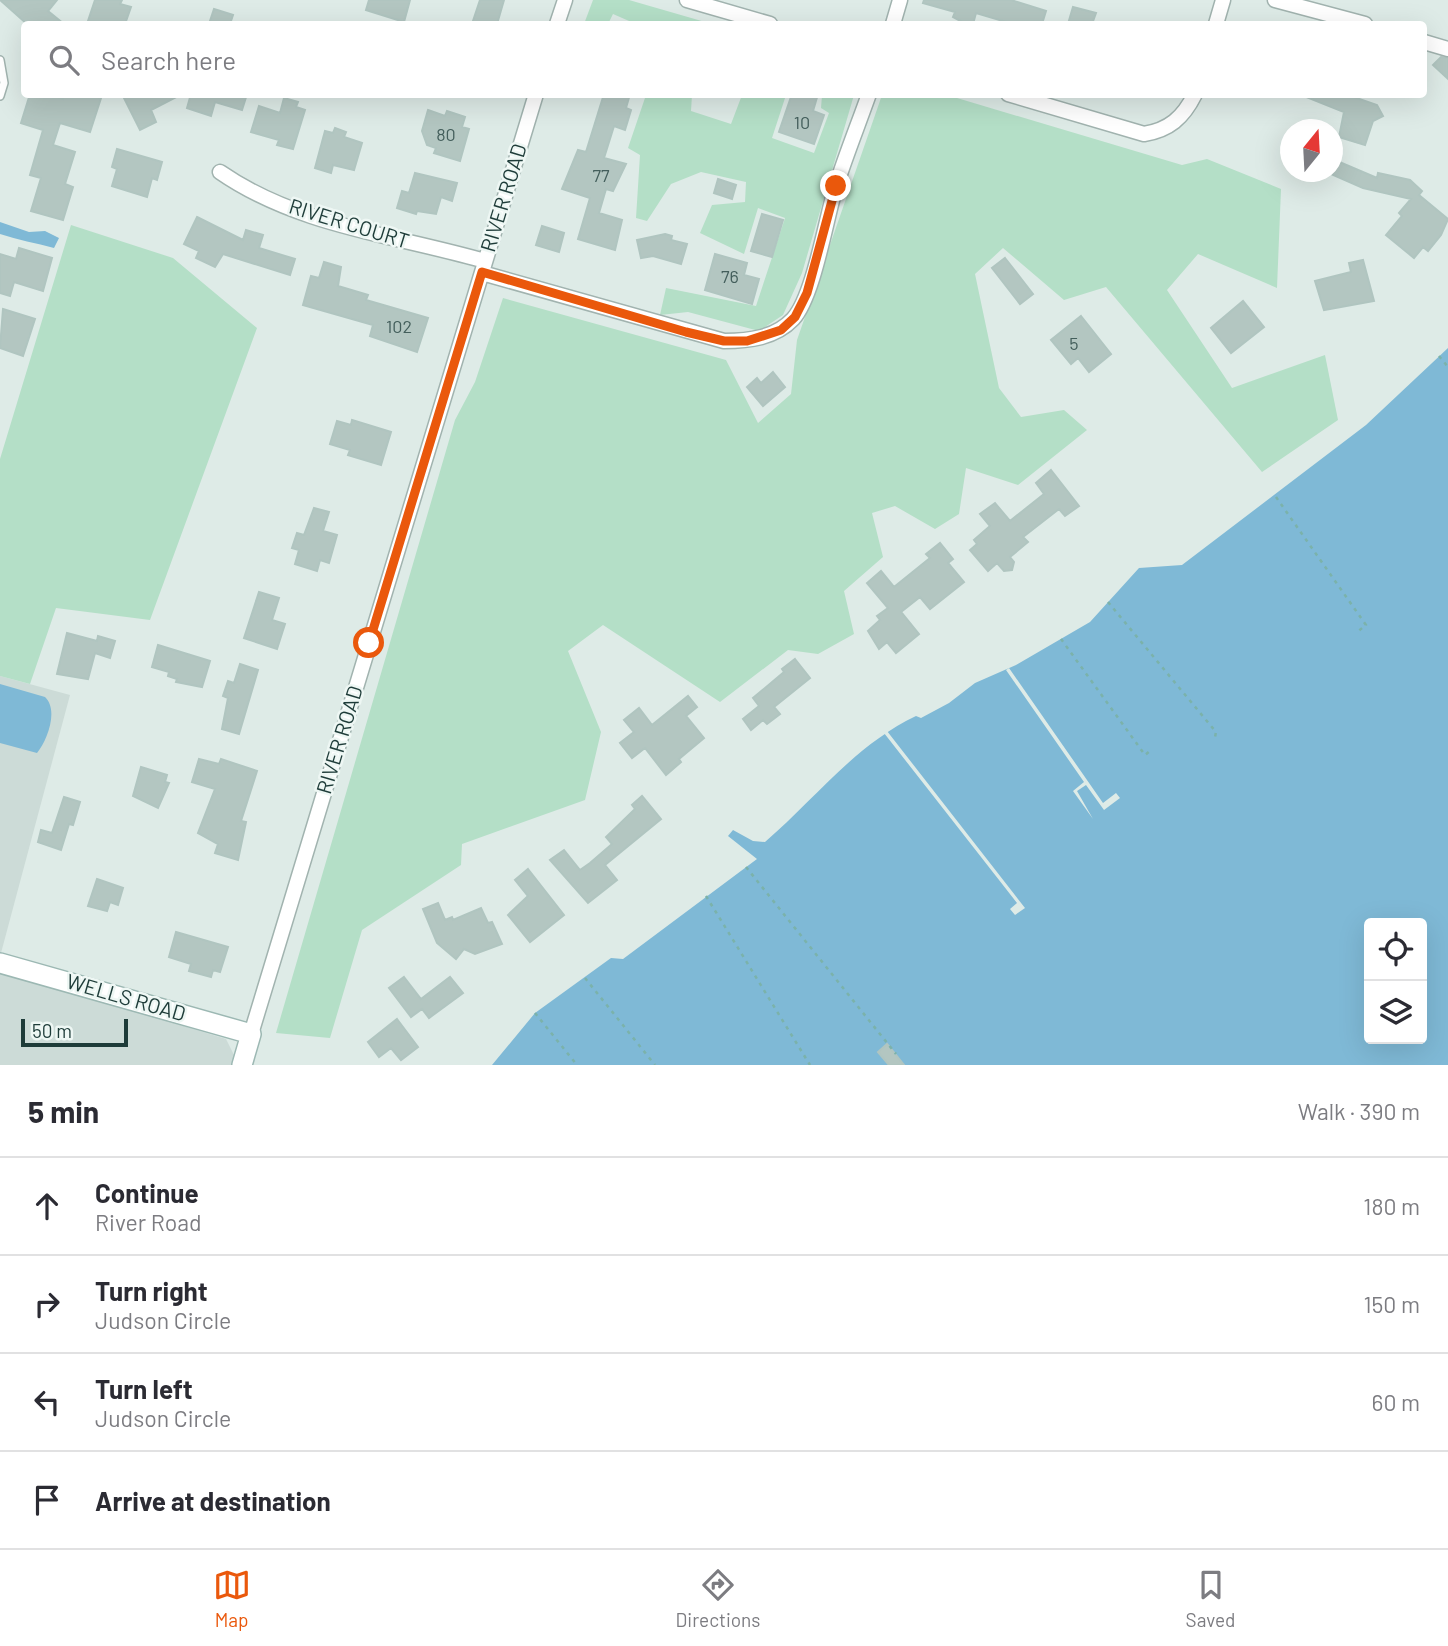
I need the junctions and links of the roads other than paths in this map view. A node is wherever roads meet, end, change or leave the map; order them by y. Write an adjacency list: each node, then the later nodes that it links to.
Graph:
1 (565, 0): 6 (street)
2 (687, 0): 7 (street)
3 (900, 0): 8 (street)
4 (1223, 0): 9 (street)
5 (1275, 0): 10 (street)
6 (558, 21)
7 (760, 21)
8 (893, 21)
9 (1217, 21)
10 (1354, 21)
11 (1427, 43): 12 (street)
12 (1448, 48)
13 (0, 60): 14 (lane)
14 (0, 96)
15 (535, 98): 20 (street, RIVER ROAD)
16 (868, 98): 20 (street, RIVER COURT)
17 (1022, 98): 18 (street)
18 (1192, 98)
19 (220, 172): 20 (street, RIVER COURT)
20 (483, 267): 22 (street, RIVER ROAD)
21 (0, 963): 22 (street, WELLS ROAD)
22 (251, 1034): 23 (street, RIVER ROAD)
23 (242, 1065)

